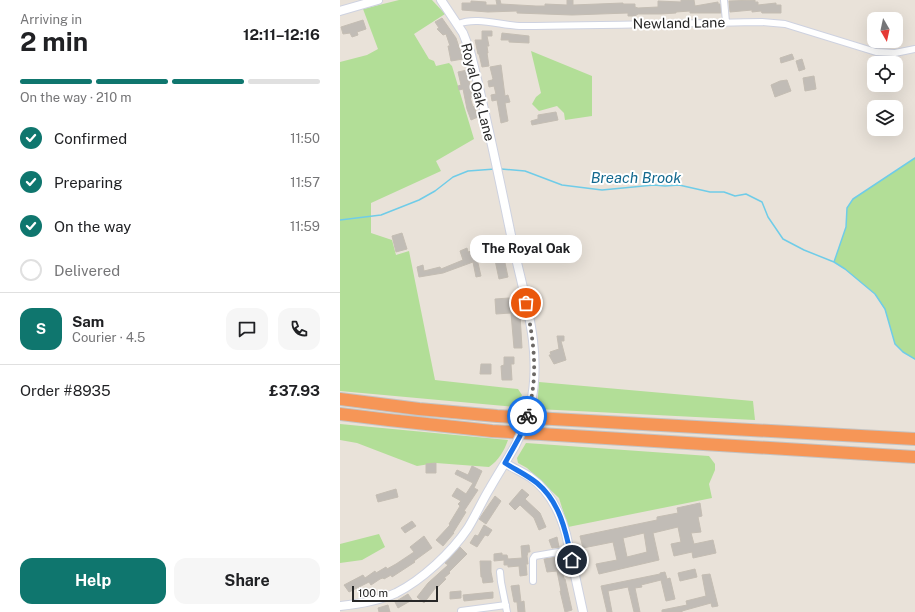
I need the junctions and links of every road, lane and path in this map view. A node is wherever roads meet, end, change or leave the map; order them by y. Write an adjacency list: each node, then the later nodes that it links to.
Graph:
1 (378, 0): 4 (street)
2 (441, 0): 6 (street, Royal Oak Lane)
3 (724, 0): 5 (street)
4 (340, 11)
5 (726, 22): 6 (street, Newland Lane); 7 (street, Newland Lane)
6 (458, 24): 12 (street, Royal Oak Lane, bridge)
7 (915, 49)
8 (340, 399): 10 (highway)
9 (340, 414): 11 (highway)
10 (915, 439)
11 (915, 457)
12 (505, 463): 13 (street); 17 (street, Royal Oak Lane)
13 (570, 550): 15 (street); 20 (street)
14 (500, 572): 16 (street)
15 (533, 582)
16 (506, 605): 18 (street); 19 (street)
17 (340, 606)
18 (461, 611)
19 (507, 612)
20 (583, 612)

